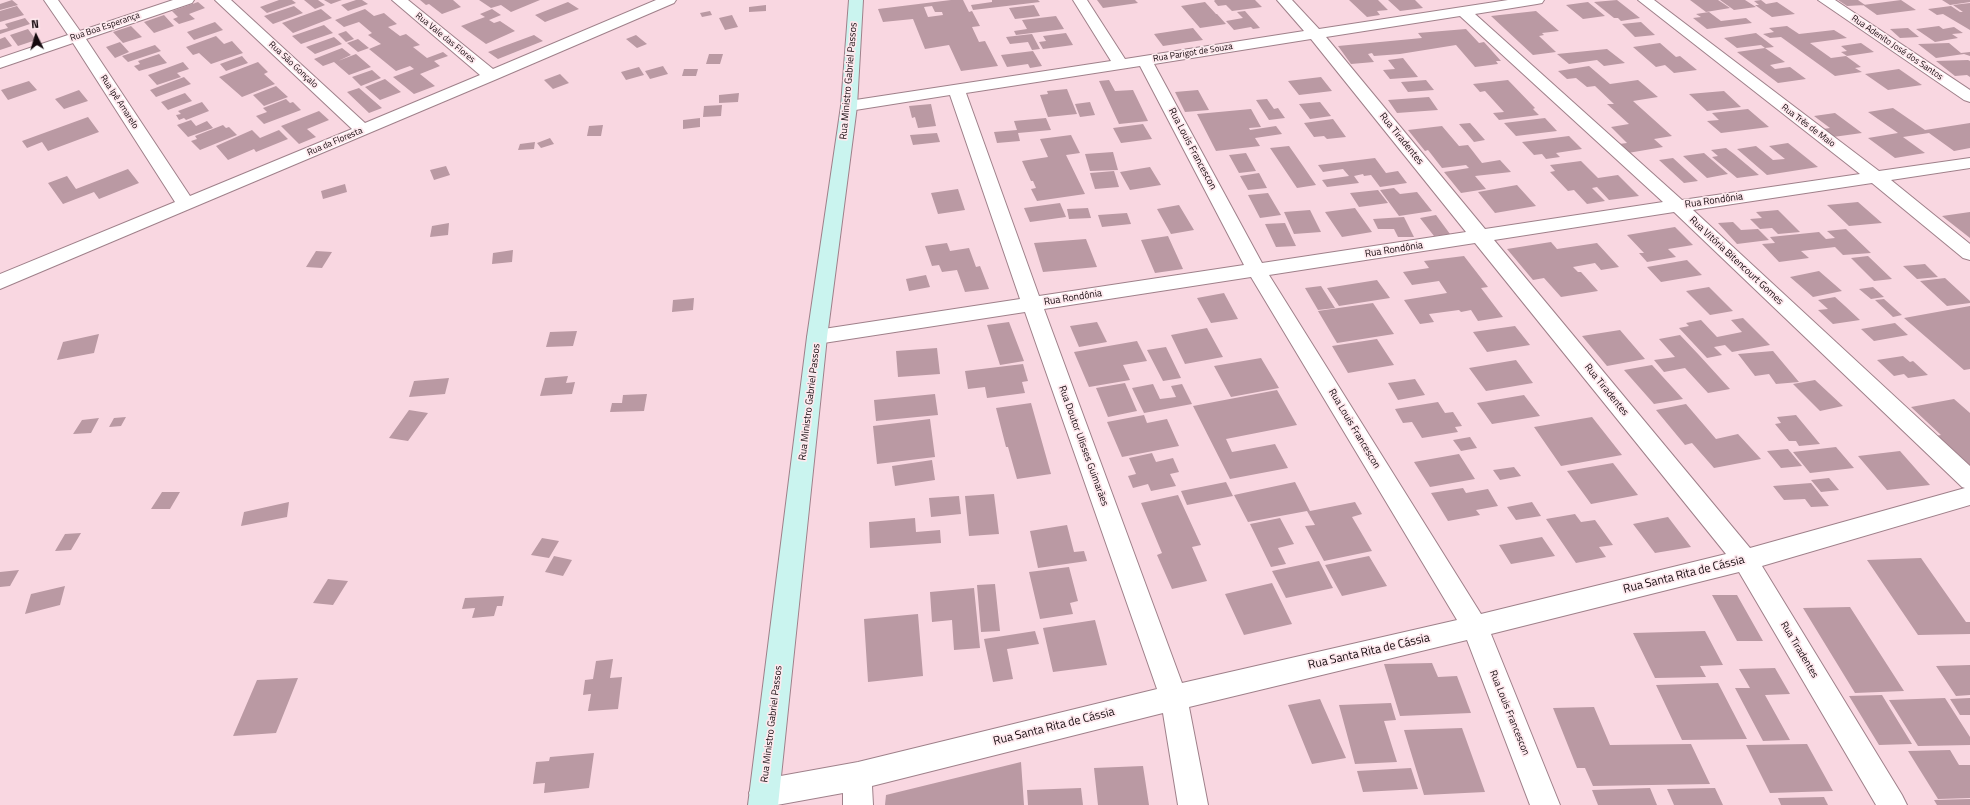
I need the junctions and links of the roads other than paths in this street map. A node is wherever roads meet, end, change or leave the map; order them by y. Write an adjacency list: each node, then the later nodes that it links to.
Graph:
1 (51, 0): 15 (street, Rua Ipê Amarelo)
2 (187, 0): 15 (street, Rua Boa Esperança)
3 (222, 0): 23 (street, Rua São Gonçalo)
4 (399, 0): 19 (street, Rua Vale das Flores)
5 (669, 0): 19 (street, Rua da Floresta)
6 (856, 0): 22 (main road, Rua Ministro Gabriel Passos)
7 (1080, 0): 18 (street)
8 (1284, 0): 14 (street, Rua Tiradentes)
9 (1537, 0): 12 (street, Rua Parigot de Souza)
10 (1645, 0): 25 (street, Rua Três de Maio)
11 (1825, 0): 21 (street, Rua Adenito José dos Santos)
12 (1492, 3): 13 (street, Rua Parigot de Souza)
13 (1464, 12): 14 (street, Rua Parigot de Souza); 27 (street, Rua Vitória Bitencourt Gomes)
14 (1315, 34): 16 (street, Rua Parigot de Souza); 28 (street, Rua Tiradentes)
15 (77, 37): 17 (street, Rua Boa Esperança); 26 (street, Rua Ipê Amarelo)
16 (1145, 61): 18 (street, Rua Parigot de Souza); 30 (street, Rua Louis Francescon)
17 (0, 63)
18 (1121, 64): 20 (street, Rua Parigot de Souza)
19 (491, 76): 23 (street, Rua da Floresta)
20 (957, 91): 22 (street, Rua Parigot de Souza); 32 (street, Rua Doutor Ulisses Guimarães)
21 (1970, 97)
22 (849, 106): 33 (main road, Rua Ministro Gabriel Passos)
23 (363, 130): 26 (street, Rua da Floresta)
24 (1970, 163): 25 (street, Rua Rondônia)
25 (1876, 178): 27 (street, Rua Rondônia); 29 (street, Rua Três de Maio)
26 (186, 204): 31 (street, Rua da Floresta)
27 (1678, 206): 28 (street, Rua Rondônia); 34 (street, Rua Vitória Bitencourt Gomes)
28 (1480, 237): 30 (street, Rua Rondônia); 36 (street, Rua Tiradentes)
29 (1970, 254)
30 (1257, 271): 32 (street, Rua Rondônia); 37 (street, Rua Louis Francescon)
31 (0, 282)
32 (1032, 304): 33 (street, Rua Rondônia); 38 (street, Rua Doutor Ulisses Guimarães)
33 (817, 337): 40 (main road, Rua Ministro Gabriel Passos)
34 (1970, 480)
35 (1970, 496): 36 (street, Rua Santa Rita de Cássia)
36 (1745, 560): 37 (street, Rua Santa Rita de Cássia); 44 (street, Rua Tiradentes)
37 (1475, 627): 38 (street, Rua Santa Rita de Cássia); 43 (street, Rua Louis Francescon)
38 (1174, 698): 39 (street, Rua Santa Rita de Cássia); 42 (street, Rua Doutor Ulisses Guimarães)
39 (858, 776): 40 (street, Rua Santa Rita de Cássia); 41 (street)
40 (764, 799)
41 (858, 805)
42 (1193, 805)
43 (1545, 805)
44 (1892, 805)

